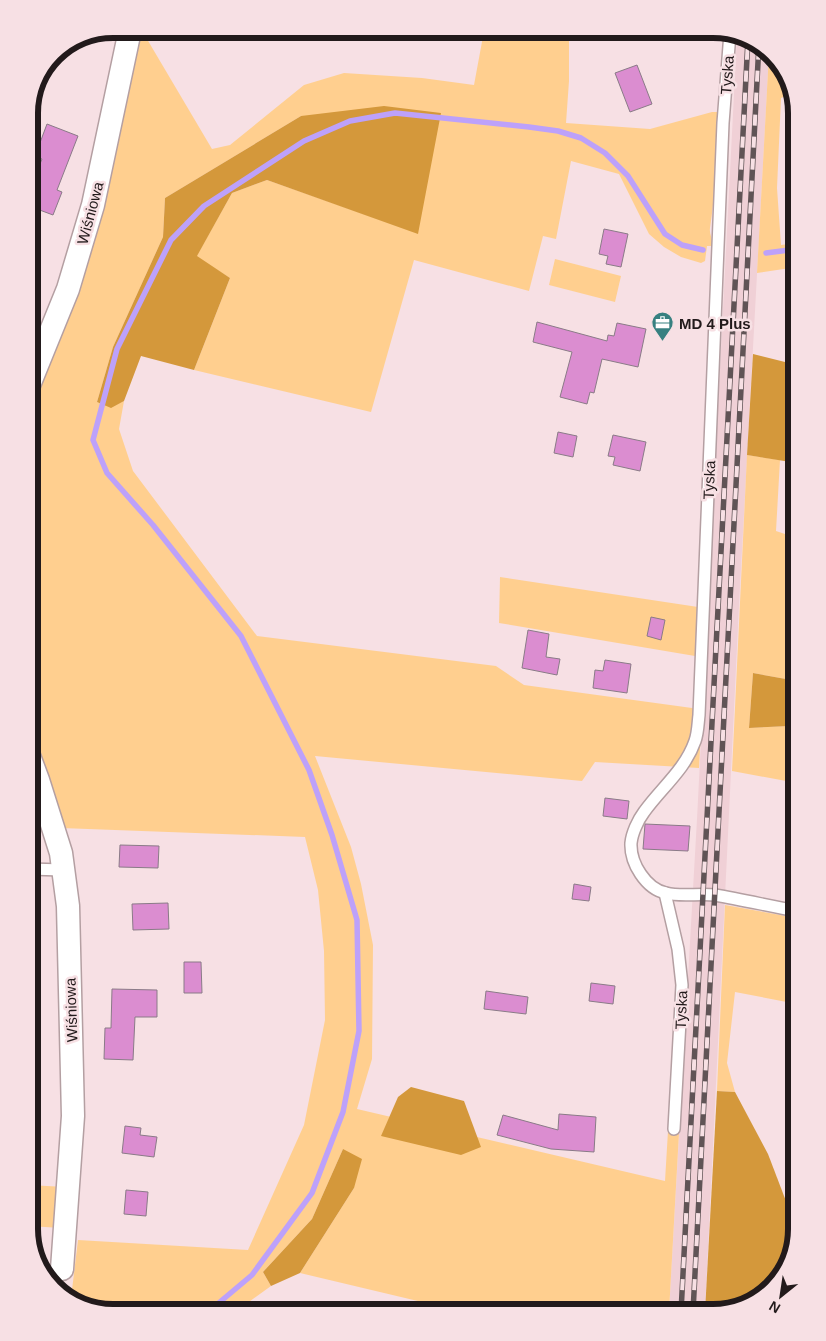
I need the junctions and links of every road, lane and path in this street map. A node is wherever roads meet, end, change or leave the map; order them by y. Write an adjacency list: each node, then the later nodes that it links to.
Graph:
1 (128, 38): 3 (street, Wiśniowa)
2 (729, 39): 7 (lane, Tyska)
3 (38, 363)
4 (38, 780): 6 (street, Wiśniowa)
5 (38, 869): 6 (lane)
6 (63, 870): 10 (street, Wiśniowa)
7 (665, 893): 8 (lane); 9 (lane, Tyska)
8 (788, 909)
9 (674, 1129)
10 (62, 1269)

